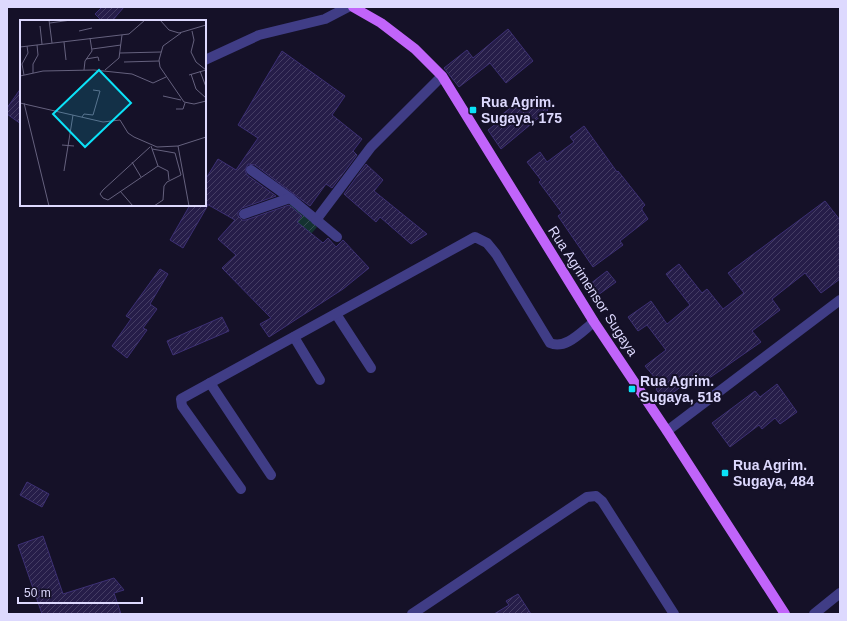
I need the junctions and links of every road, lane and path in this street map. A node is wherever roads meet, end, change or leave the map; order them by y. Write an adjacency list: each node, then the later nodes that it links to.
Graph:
1 (348, 7): 3 (street)
2 (354, 7): 4 (main road, Rua Agrimensor Sugaya)
3 (206, 60)
4 (442, 76): 8 (street); 12 (main road, Rua Agrimensor Sugaya)
5 (252, 170): 6 (street)
6 (290, 198): 7 (street); 8 (street)
7 (244, 214)
8 (316, 220): 9 (street)
9 (337, 237)
10 (840, 300): 17 (street)
11 (336, 314): 12 (street); 13 (street); 14 (street)
12 (594, 322): 17 (main road, Rua Agrimensor Sugaya)
13 (294, 337): 15 (street); 16 (street)
14 (370, 368)
15 (320, 380)
16 (210, 383): 18 (street); 19 (street)
17 (667, 431): 23 (main road, Rua Agrimensor Sugaya)
18 (271, 475)
19 (241, 489)
20 (840, 593): 24 (street)
21 (412, 614): 22 (street)
22 (674, 614)
23 (785, 614)
24 (814, 614)

